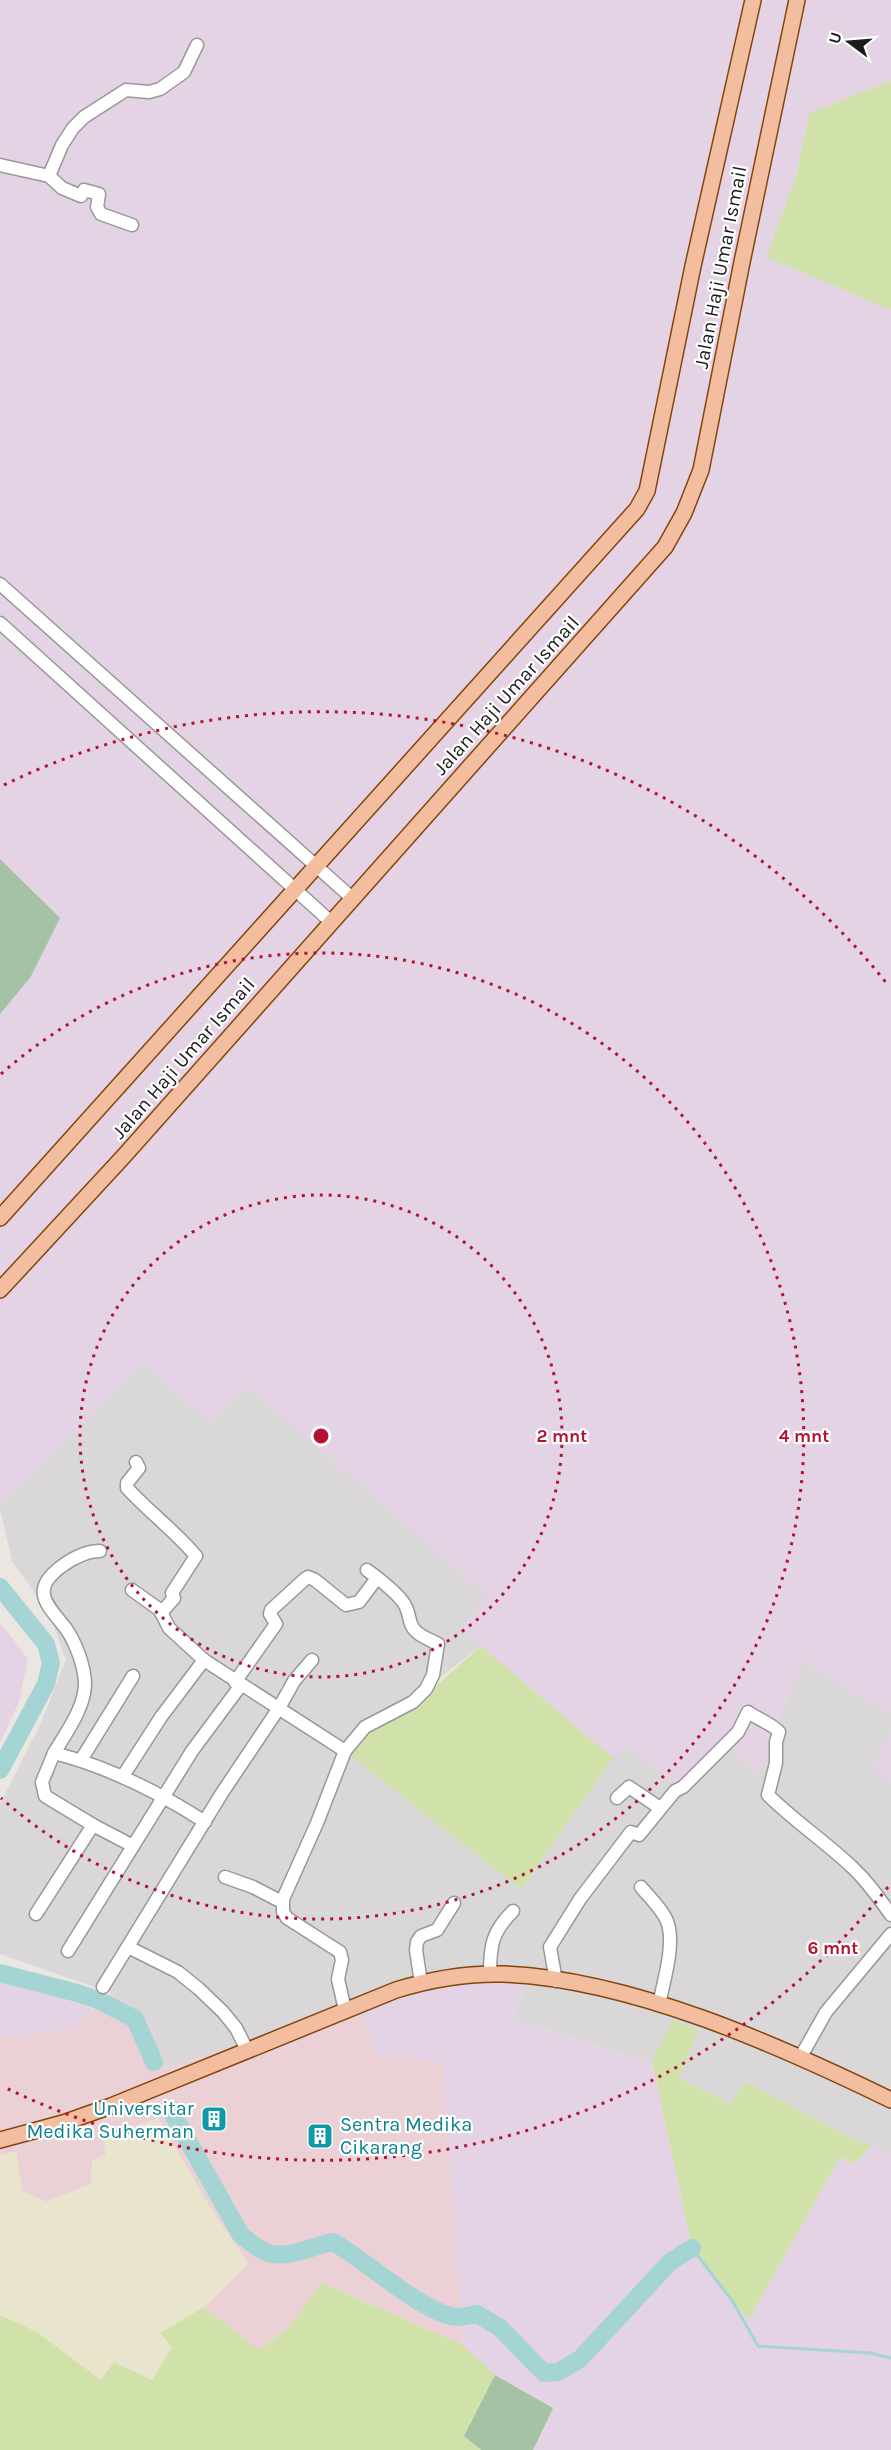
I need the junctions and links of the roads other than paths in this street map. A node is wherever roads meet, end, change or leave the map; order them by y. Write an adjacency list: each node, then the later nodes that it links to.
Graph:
1 (753, 0): 9 (main road, Jalan Haji Umar Ismail)
2 (798, 0): 11 (main road, Jalan Haji Umar Ismail)
3 (197, 45): 5 (street)
4 (0, 165): 5 (street)
5 (49, 176): 6 (street)
6 (132, 225)
7 (0, 584): 9 (street)
8 (0, 623): 10 (street)
9 (317, 866): 10 (main road, Jalan Haji Umar Ismail); 11 (street)
10 (296, 890): 12 (street); 13 (main road, Jalan Haji Umar Ismail)
11 (352, 898): 12 (main road, Jalan Haji Umar Ismail)
12 (331, 922): 14 (main road, Jalan Haji Umar Ismail)
13 (0, 1218)
14 (0, 1290)
15 (136, 1462): 18 (street)
16 (100, 1551): 25 (street)
17 (132, 1590): 18 (street)
18 (161, 1613): 19 (street)
19 (204, 1660): 22 (street); 27 (street)
20 (312, 1660): 23 (street)
21 (133, 1676): 26 (street)
22 (238, 1684): 23 (street); 24 (street); 28 (street)
23 (279, 1708): 24 (street); 31 (street)
24 (345, 1751): 36 (street)
25 (54, 1753): 26 (street); 32 (street)
26 (81, 1760): 27 (street)
27 (123, 1776): 28 (street)
28 (165, 1796): 31 (street); 33 (street)
29 (617, 1798): 30 (street)
30 (660, 1808): 40 (street); 45 (street)
31 (205, 1822): 42 (street)
32 (93, 1825): 33 (street); 39 (street)
33 (133, 1846): 43 (street)
34 (225, 1877): 36 (street)
35 (641, 1887): 48 (street)
36 (282, 1902): 49 (street)
37 (454, 1903): 46 (street)
38 (513, 1911): 44 (street)
39 (36, 1914)
40 (891, 1915)
41 (891, 1934): 51 (street)
42 (128, 1947): 47 (street); 50 (street)
43 (68, 1951)
44 (490, 1974): 45 (main road); 46 (main road)
45 (556, 1981): 48 (main road)
46 (422, 1983): 49 (main road)
47 (103, 1987)
48 (659, 2005): 51 (main road)
49 (345, 2010): 50 (main road)
50 (247, 2050): 53 (main road)
51 (800, 2058): 52 (main road)
52 (891, 2100)
53 (0, 2140)

